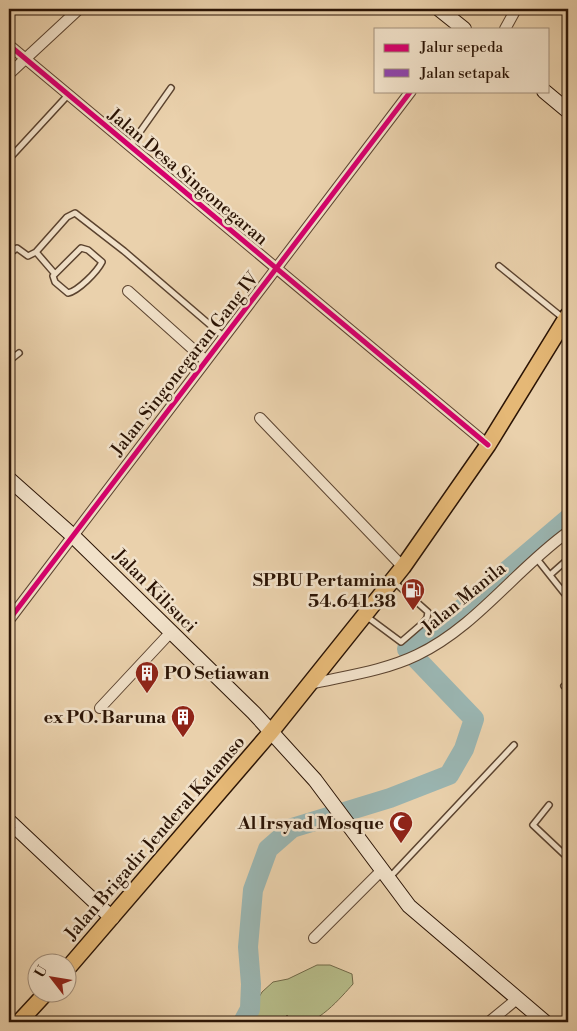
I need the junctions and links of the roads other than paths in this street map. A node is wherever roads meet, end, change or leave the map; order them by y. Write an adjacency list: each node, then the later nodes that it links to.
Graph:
1 (79, 9): 7 (street)
2 (439, 9): 4 (main road)
3 (516, 9): 5 (street)
4 (461, 28)
5 (506, 28)
6 (9, 46): 7 (street, Jalan Desa Singonegaran)
7 (25, 60): 8 (street); 12 (street, Jalan Desa Singonegaran)
8 (9, 74)
9 (171, 88): 14 (lane)
10 (410, 92): 19 (street, Jalan Singonegaran Gang IV)
11 (545, 92): 13 (main road)
12 (68, 95): 14 (street, Jalan Desa Singonegaran); 15 (lane)
13 (568, 111)
14 (129, 146): 19 (street, Jalan Desa Singonegaran)
15 (9, 159)
16 (36, 252): 17 (lane); 20 (lane); 23 (lane)
17 (9, 254)
18 (499, 266): 22 (lane)
19 (276, 268): 23 (street, Jalan Singonegaran Gang IV); 28 (street, Jalan Desa Singonegaran)
20 (55, 274): 20 (lane)
21 (128, 291): 25 (street)
22 (567, 318): 28 (main road, Jalan Brigadir Jenderal Katamso)
23 (223, 336): 25 (street, Jalan Singonegaran Gang IV)
24 (19, 352): 26 (lane)
25 (205, 360): 31 (street, Jalan Singonegaran Gang IV)
26 (9, 361)
27 (260, 418): 34 (street)
28 (488, 445): 34 (main road, Jalan Brigadir Jenderal Katamso)
29 (9, 480): 31 (main road, Jalan Kilisuci)
30 (568, 532): 32 (street, Jalan Manila)
31 (72, 535): 39 (street, Jalan Singonegaran Gang IV); 40 (main road, Jalan Kilisuci)
32 (537, 559): 35 (lane); 41 (street, Jalan Manila)
33 (568, 559): 35 (lane)
34 (403, 567): 36 (main road, Jalan Brigadir Jenderal Katamso)
35 (550, 575): 37 (lane)
36 (392, 580): 38 (main road, Jalan Brigadir Jenderal Katamso); 38 (lane)
37 (568, 598)
38 (364, 615): 41 (main road, Jalan Brigadir Jenderal Katamso)
39 (9, 620)
40 (170, 633): 42 (street); 43 (main road, Jalan Kilisuci)
41 (310, 684): 43 (main road, Jalan Brigadir Jenderal Katamso)
42 (100, 708)
43 (271, 732): 48 (main road, Jalan Kilisuci); 49 (main road, Jalan Brigadir Jenderal Katamso)
44 (514, 745): 48 (lane)
45 (549, 804): 47 (lane)
46 (9, 821): 49 (main road)
47 (568, 858)
48 (385, 875): 50 (street); 52 (main road, Jalan Kilisuci)
49 (112, 918): 51 (main road, Jalan Brigadir Jenderal Katamso)
50 (314, 938)
51 (78, 957)
52 (517, 999): 55 (street); 56 (main road, Jalan Kilisuci)
53 (36, 1004): 54 (main road)
54 (21, 1022)
55 (489, 1022)
56 (545, 1022)

